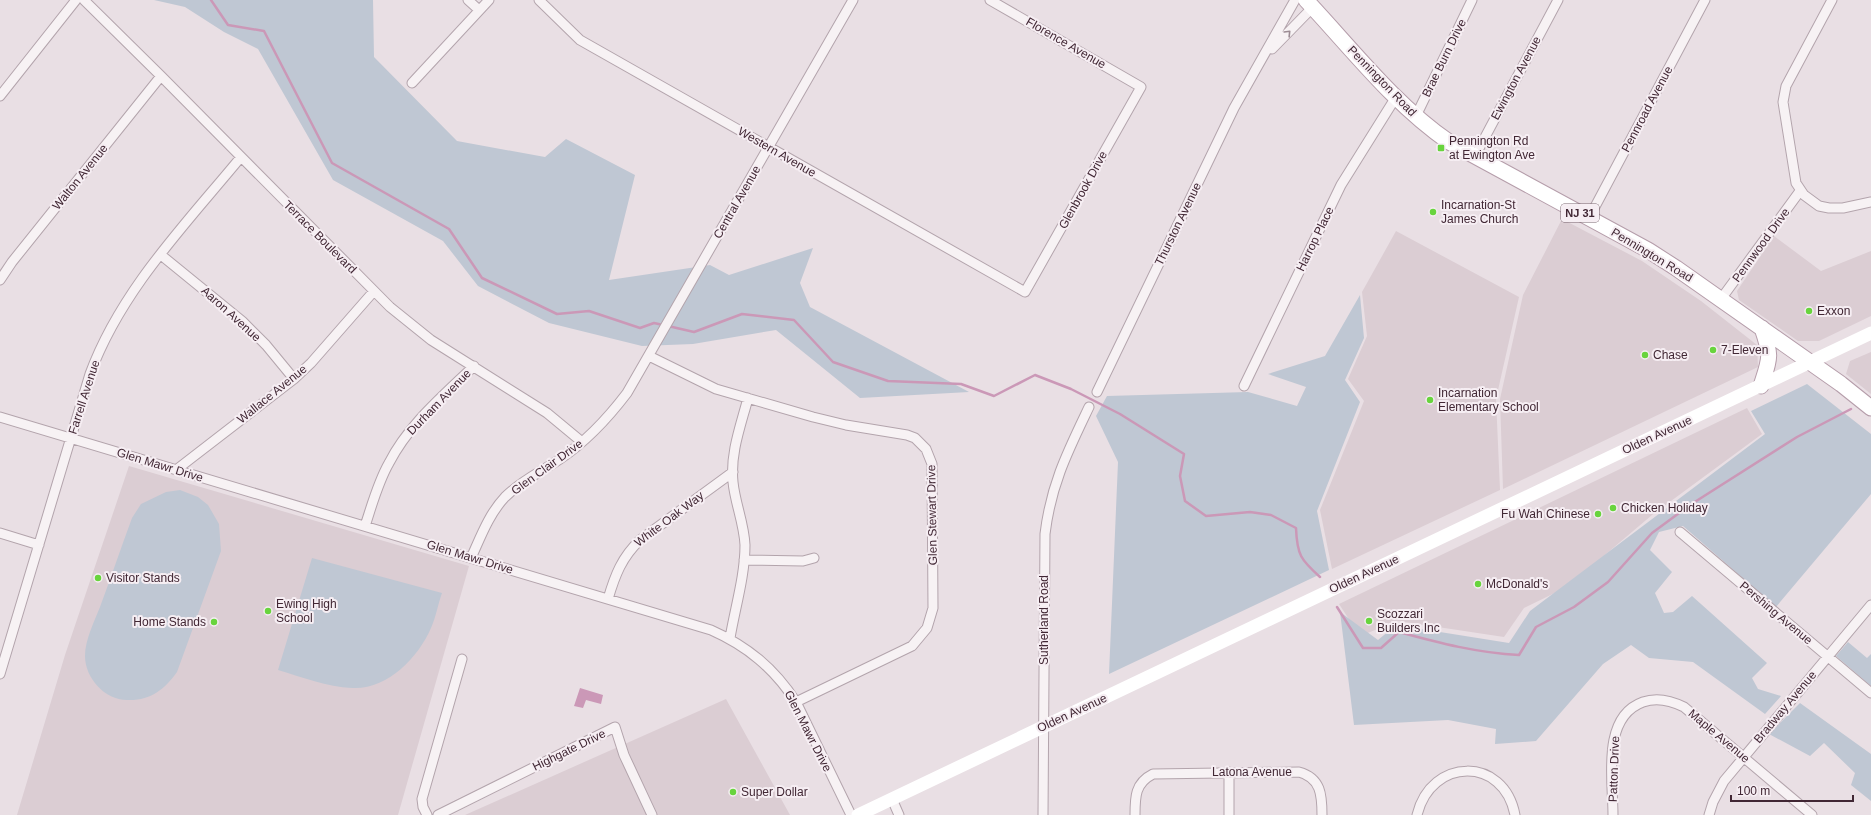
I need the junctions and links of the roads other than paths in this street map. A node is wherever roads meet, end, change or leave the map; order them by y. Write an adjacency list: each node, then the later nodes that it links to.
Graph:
1 (76, 0): 19 (street)
2 (84, 0): 16 (street, Terrace Boulevard)
3 (468, 0): 14 (street)
4 (489, 0): 14 (street)
5 (539, 0): 22 (street, Western Avenue)
6 (853, 0): 22 (street, Central Avenue)
7 (990, 0): 18 (street, Florence Avenue)
8 (1295, 0): 15 (street, Thurston Avenue)
9 (1472, 0): 21 (street, Brae Burn Drive)
10 (1558, 0): 23 (street, Ewington Avenue)
11 (1705, 0): 27 (street, Pennroad Avenue)
12 (1832, 0): 25 (street)
13 (1309, 4): 15 (street, Thurston Avenue, one-way to 13); 20 (main road, Pennington Road / NJ 31)
14 (479, 10): 17 (street)
15 (1263, 59): 42 (street, Thurston Avenue)
16 (162, 76): 24 (street, Terrace Boulevard); 29 (street, Walton Avenue)
17 (412, 83)
18 (1141, 87): 31 (street, Glenbrook Drive)
19 (0, 96)
20 (1396, 97): 21 (main road, Pennington Road / NJ 31); 40 (street, Harrop Place)
21 (1416, 116): 23 (main road, Pennington Road / NJ 31)
22 (769, 147): 31 (street, Western Avenue); 33 (street, Central Avenue)
23 (1475, 156): 27 (main road, Pennington Road / NJ 31)
24 (241, 157): 28 (street, Farrell Avenue); 30 (street, Terrace Boulevard)
25 (1800, 191): 26 (street); 32 (street, Pennwood Drive)
26 (1871, 202)
27 (1589, 218): 32 (main road, Pennington Road / NJ 31)
28 (161, 255): 39 (street, Aaron Avenue); 47 (street, Farrell Avenue)
29 (0, 280)
30 (374, 291): 38 (street, Terrace Boulevard); 39 (street, Wallace Avenue)
31 (1025, 292)
32 (1721, 299): 34 (main road, Pennington Road / NJ 31)
33 (667, 324): 36 (street, Glen Clair Drive)
34 (1762, 328): 37 (main road, Pennington Road / NJ 31); 41 (main road)
35 (1871, 333): 37 (main road, Olden Avenue)
36 (648, 356): 43 (street, Glen Stewart Drive); 48 (street, Glen Clair Drive)
37 (1810, 362): 41 (main road, Olden Avenue); 45 (main road, Pennington Road / NJ 31)
38 (474, 366): 48 (street, Terrace Boulevard); 51 (street, Durham Avenue)
39 (294, 379): 49 (street, Wallace Avenue)
40 (1244, 386)
41 (1761, 386): 68 (main road, Olden Avenue)
42 (1096, 392)
43 (748, 398): 50 (street); 66 (street, Glen Stewart Drive)
44 (1089, 407): 68 (street, Sutherland Road)
45 (1871, 408)
46 (0, 417): 47 (street, Glen Mawr Drive)
47 (71, 438): 49 (street, Glen Mawr Drive); 54 (street, Farrell Avenue)
48 (582, 442): 55 (street, Glen Clair Drive)
49 (176, 470): 51 (street, Glen Mawr Drive)
50 (733, 472): 57 (street); 58 (street, White Oak Way)
51 (365, 526): 55 (street, Glen Mawr Drive)
52 (1680, 532): 62 (street, Pershing Avenue)
53 (0, 533): 54 (street)
54 (39, 545): 61 (street, Farrell Avenue)
55 (471, 558): 58 (street, Glen Mawr Drive)
56 (814, 558): 57 (street)
57 (744, 560): 60 (street)
58 (608, 599): 60 (street, Glen Mawr Drive)
59 (1871, 605): 62 (street, Bradway Avenue)
60 (730, 638): 66 (street, Glen Mawr Drive)
61 (3, 651): 64 (street, Farrell Avenue)
62 (1828, 656): 65 (street, Pershing Avenue); 69 (street, Bradway Avenue)
63 (462, 659): 72 (street)
64 (0, 674)
65 (1871, 693)
66 (796, 702): 75 (street, Glen Mawr Drive)
67 (1618, 724): 69 (street, Maple Avenue); 84 (street, Patton Drive)
68 (1044, 727): 71 (main road, Olden Avenue); 78 (street, Sutherland Road)
69 (1743, 757): 85 (street, Bradway Avenue); 86 (street, Maple Avenue)
70 (1229, 772): 79 (street, Latona Avenue); 80 (street); 81 (street, Latona Avenue)
71 (892, 799): 76 (main road, Olden Avenue); 77 (street)
72 (427, 815)
73 (438, 815): 74 (street, Highgate Drive)
74 (652, 815)
75 (851, 815)
76 (858, 815)
77 (899, 815)
78 (1043, 815)
79 (1135, 815)
80 (1229, 815)
81 (1322, 815)
82 (1417, 815): 83 (street)
83 (1515, 815)
84 (1613, 815)
85 (1709, 815)
86 (1812, 815)

